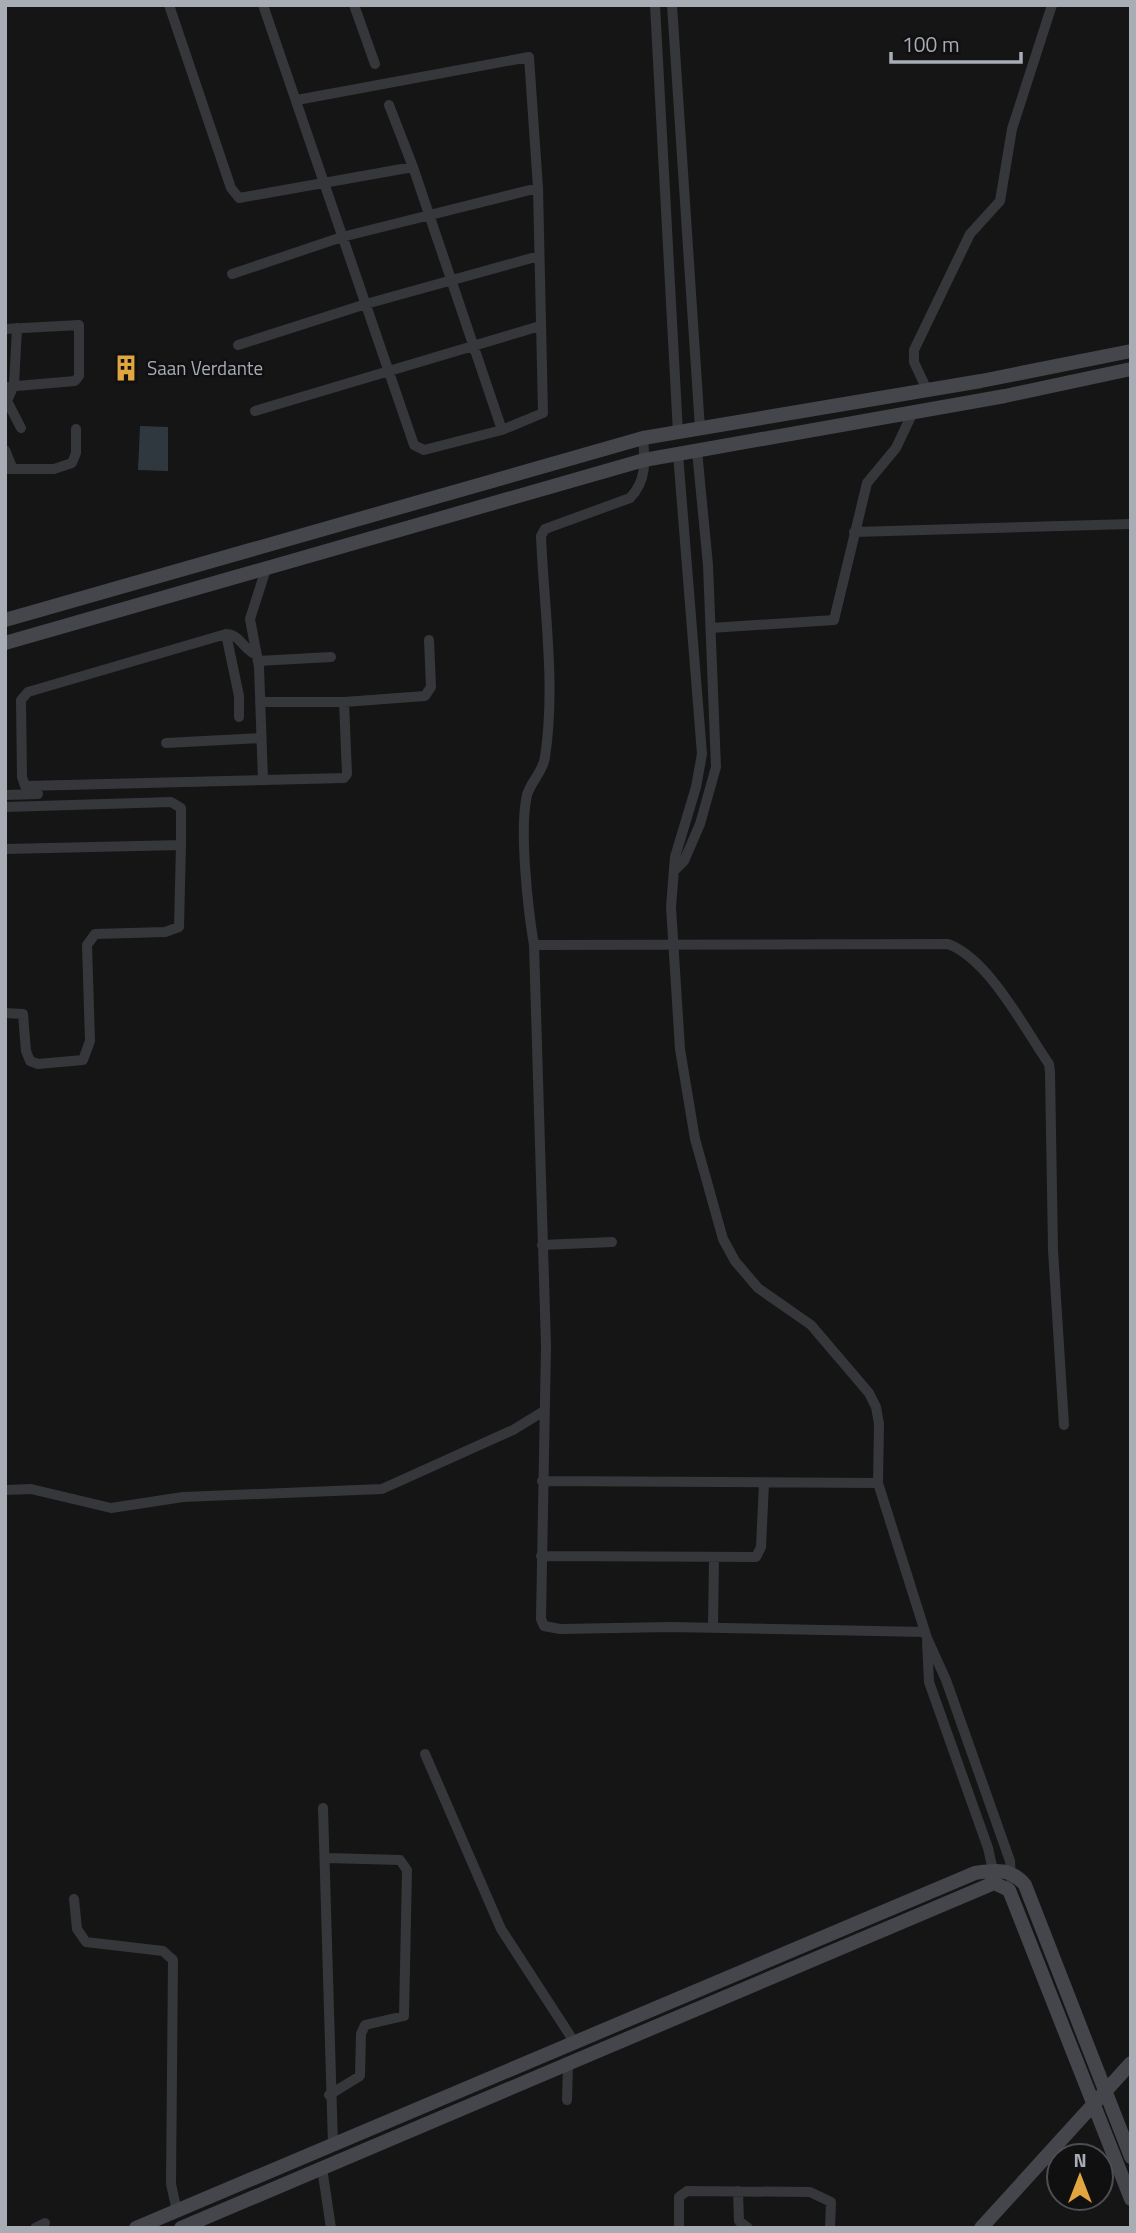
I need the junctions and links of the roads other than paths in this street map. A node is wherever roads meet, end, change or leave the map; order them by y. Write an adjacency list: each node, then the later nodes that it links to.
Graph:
1 (169, 5): 11 (street)
2 (263, 5): 8 (street)
3 (354, 5): 7 (street)
4 (655, 5): 35 (street)
5 (672, 5): 33 (street)
6 (1052, 5): 28 (street)
7 (375, 64)
8 (297, 100): 11 (street); 12 (street)
9 (389, 105): 10 (street)
10 (413, 167): 11 (street); 13 (street)
11 (325, 184): 14 (street)
12 (538, 188): 13 (street); 15 (street)
13 (428, 214): 14 (street); 17 (street)
14 (342, 237): 16 (street); 18 (street)
15 (539, 256): 17 (street); 19 (street)
16 (232, 274)
17 (452, 281): 18 (street); 22 (street)
18 (366, 304): 23 (street); 26 (street)
19 (540, 326): 22 (street); 34 (street)
20 (17, 328): 21 (street); 27 (street); 27 (street)
21 (5, 329)
22 (474, 344): 26 (street); 34 (street)
23 (238, 345)
24 (1131, 351): 28 (street)
25 (1131, 369): 30 (street)
26 (388, 371): 29 (street); 34 (street)
27 (9, 387): 31 (street)
28 (927, 390): 33 (street)
29 (255, 411)
30 (913, 412): 38 (street); 43 (street)
31 (21, 428)
32 (76, 429): 41 (street)
33 (700, 429): 35 (street)
34 (502, 430)
35 (678, 433): 36 (street)
36 (643, 439): 40 (street); 45 (street)
37 (5, 450): 41 (street)
38 (697, 451): 39 (street); 46 (street)
39 (678, 454): 40 (street); 63 (street)
40 (644, 460): 44 (street); 65 (street)
41 (9, 468)
42 (1131, 524): 43 (street)
43 (854, 532): 46 (street)
44 (266, 569): 49 (street); 51 (street)
45 (5, 621)
46 (711, 628): 63 (street)
47 (226, 634): 51 (street); 54 (street); 57 (street)
48 (429, 640): 53 (street)
49 (5, 643)
50 (331, 657): 51 (street)
51 (257, 658): 52 (street)
52 (260, 702): 53 (street); 55 (street)
53 (344, 702): 57 (street)
54 (239, 717)
55 (261, 738): 56 (street); 57 (street)
56 (166, 743)
57 (264, 780)
58 (46, 794): 59 (street)
59 (5, 795)
60 (5, 807): 61 (street)
61 (181, 845): 62 (street); 66 (street)
62 (5, 849)
63 (674, 871): 64 (street)
64 (671, 943): 65 (street); 70 (street); 73 (street)
65 (534, 946): 68 (street)
66 (5, 1013)
67 (612, 1242): 68 (street)
68 (542, 1245): 69 (street)
69 (544, 1411): 71 (street); 74 (street)
70 (1064, 1425)
71 (542, 1481): 72 (street); 75 (street)
72 (764, 1483): 73 (street); 76 (street)
73 (878, 1483): 78 (street)
74 (5, 1490)
75 (541, 1556): 76 (street); 77 (street)
76 (714, 1558): 77 (street)
77 (713, 1628): 78 (street)
78 (926, 1635): 79 (street); 80 (street)
79 (959, 1716): 80 (street); 82 (street)
80 (941, 1722): 83 (street)
81 (425, 1754): 92 (street)
82 (976, 1768): 83 (street); 85 (street)
83 (960, 1775): 86 (street)
84 (323, 1808): 87 (street)
85 (992, 1812): 86 (street); 88 (street)
86 (975, 1816): 89 (street)
87 (326, 1858): 96 (street); 96 (street)
88 (1012, 1873): 89 (street); 90 (street); 95 (street)
89 (994, 1877): 90 (street); 92 (street); 93 (street)
90 (1009, 1890): 98 (street)
91 (74, 1899): 105 (street)
92 (575, 2043): 100 (street)
93 (568, 2063): 97 (street); 102 (street)
94 (1131, 2063): 95 (street)
95 (1105, 2092): 98 (street); 99 (street)
96 (329, 2095): 100 (street)
97 (567, 2100)
98 (1094, 2105): 104 (street); 112 (street)
99 (1124, 2124): 101 (street)
100 (333, 2145): 105 (street)
101 (1131, 2157)
102 (322, 2168): 107 (street); 108 (street)
103 (738, 2191): 109 (street); 110 (street); 111 (street)
104 (1131, 2199)
105 (177, 2211): 106 (street)
106 (136, 2228)
107 (181, 2228)
108 (331, 2228)
109 (679, 2228)
110 (748, 2228)
111 (830, 2228)
112 (981, 2228)

